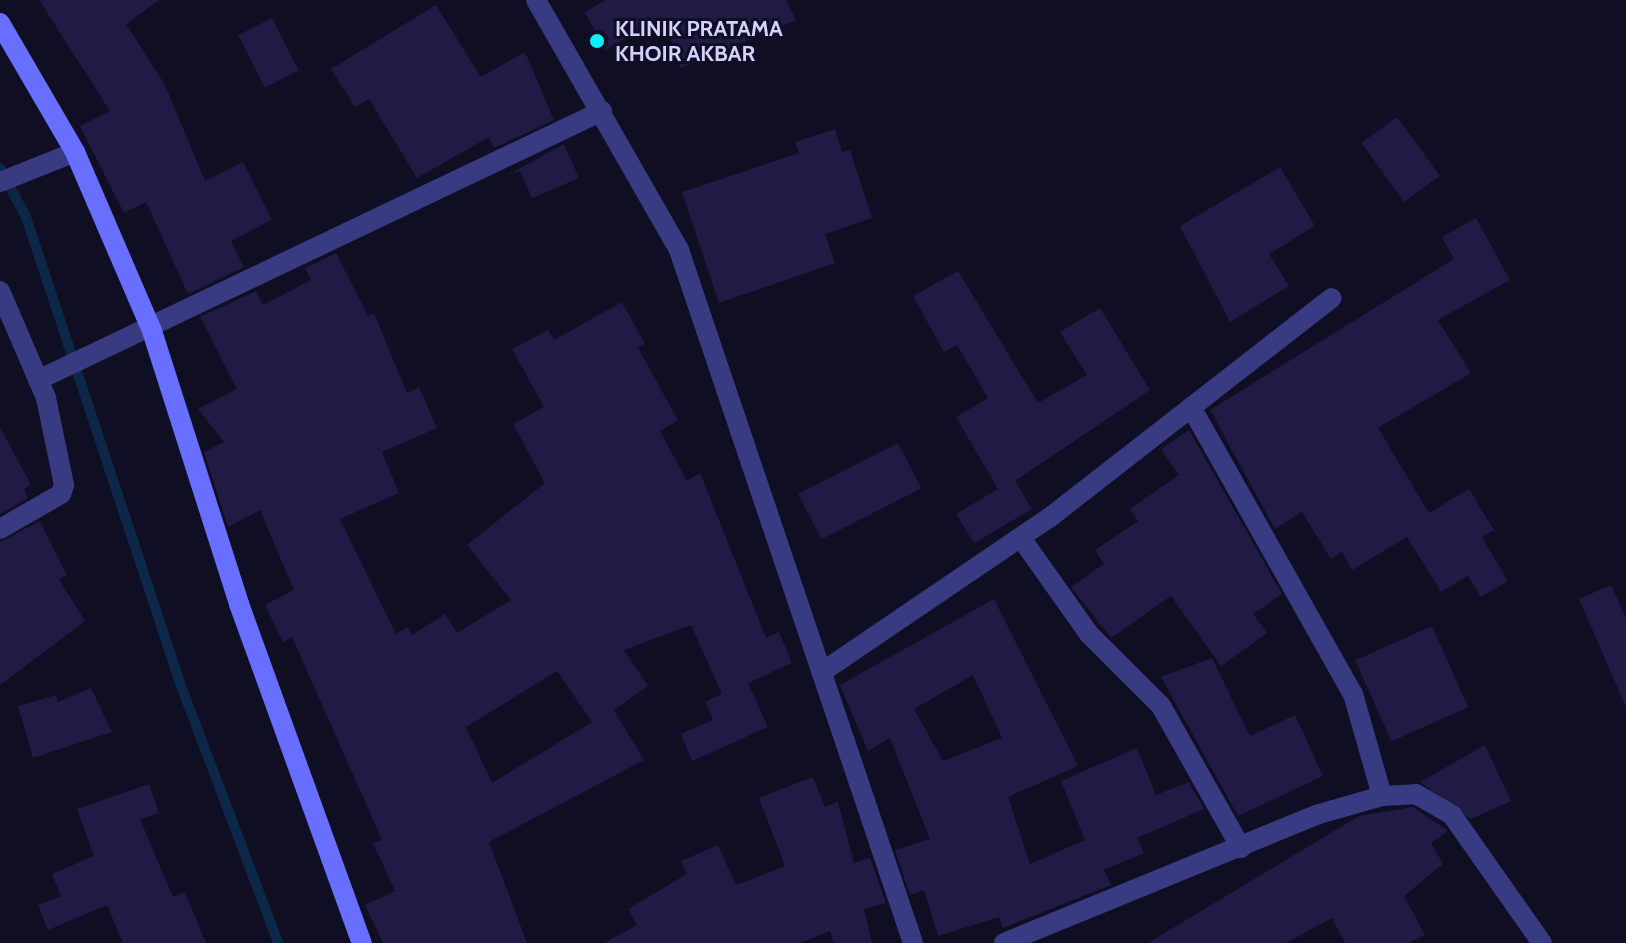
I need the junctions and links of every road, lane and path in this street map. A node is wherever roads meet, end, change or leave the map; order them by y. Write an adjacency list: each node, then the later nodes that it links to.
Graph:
1 (536, 0): 3 (street)
2 (0, 23): 4 (main road)
3 (602, 111): 8 (street); 13 (street)
4 (75, 152): 5 (street); 8 (main road)
5 (0, 182)
6 (0, 291): 9 (street)
7 (1332, 298): 10 (street)
8 (152, 331): 9 (street); 16 (main road)
9 (38, 380): 11 (street)
10 (1191, 407): 12 (street); 14 (street)
11 (0, 529)
12 (1021, 538): 13 (street); 15 (street)
13 (825, 670): 17 (street)
14 (1382, 796): 15 (street); 19 (street)
15 (1241, 848): 18 (street)
16 (362, 943)
17 (913, 943)
18 (1004, 943)
19 (1542, 943)

